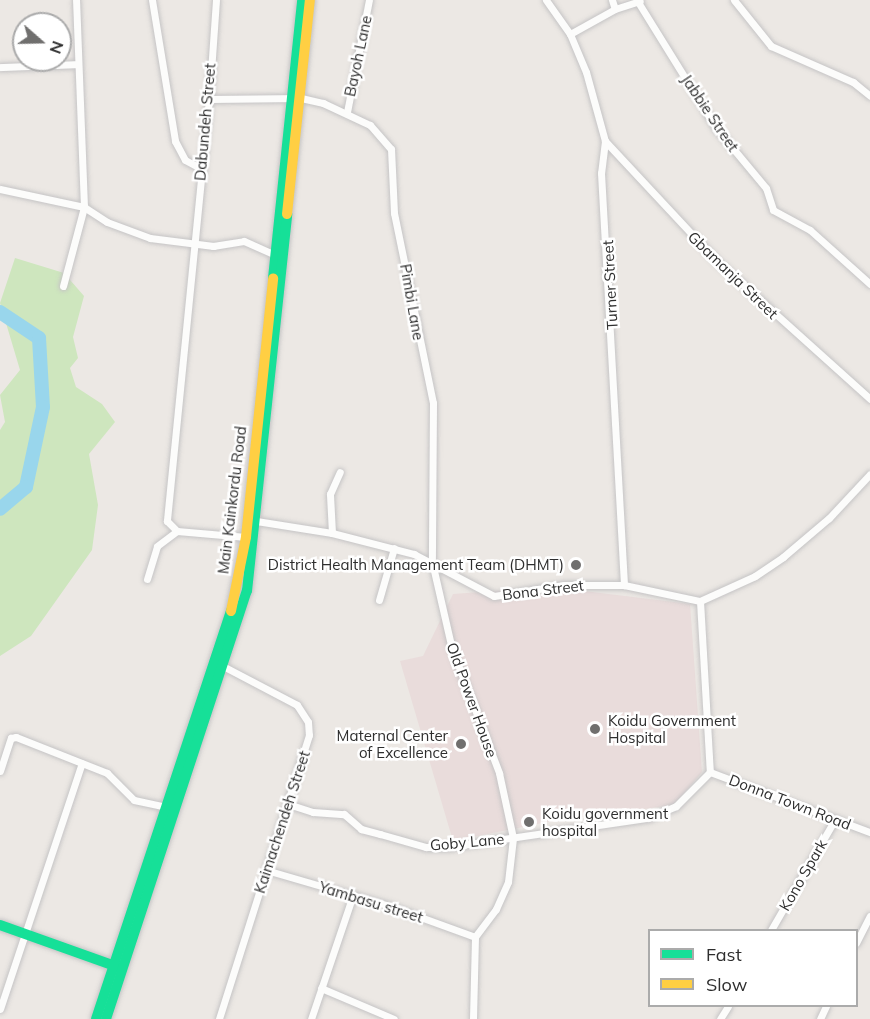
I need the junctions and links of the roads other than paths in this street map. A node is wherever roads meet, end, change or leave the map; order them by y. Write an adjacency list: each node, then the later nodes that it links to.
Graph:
1 (76, 0): 13 (street)
2 (152, 0): 20 (street)
3 (216, 0): 17 (street, Dabundeh Street)
4 (302, 0): 16 (main road, Main Kainkordu Road)
5 (310, 0): 16 (main road)
6 (369, 0): 18 (street, Bayoh Lane)
7 (546, 0): 12 (street, Turner Street)
8 (612, 0): 11 (street)
9 (734, 0): 15 (street)
10 (640, 1): 11 (street); 25 (street, Jabbie Street)
11 (615, 9): 12 (street)
12 (570, 34): 19 (street, Turner Street)
13 (77, 64): 14 (street); 22 (street)
14 (0, 67)
15 (870, 96)
16 (297, 98): 17 (street, Pimbi Lane); 18 (street, Pimbi Lane); 24 (main road, Main Kainkordu Road); 27 (main road, Main Kainkordu Road)
17 (209, 99): 20 (street, Dabundeh Street)
18 (347, 112): 36 (street, Pimbi Lane)
19 (605, 141): 28 (street, Gbamanja Street); 38 (street, Turner Street)
20 (202, 169): 23 (street, Dabundeh Street)
21 (0, 189): 22 (street)
22 (84, 207): 23 (street); 26 (street)
23 (194, 244): 24 (street); 32 (street, Dabundeh Street)
24 (275, 255): 27 (main road, Main Kainkordu Road)
25 (870, 284)
26 (63, 286)
27 (273, 324): 31 (main road, Main Kainkordu Road); 31 (main road, Main Kainkordu Road)
28 (870, 399)
29 (340, 472): 33 (street)
30 (870, 474): 40 (street)
31 (251, 520): 33 (street, Bona Street); 34 (main road, Main Kainkordu Road); 41 (main road)
32 (177, 531): 34 (street); 37 (street)
33 (332, 533): 35 (street, Bona Street)
34 (246, 537): 41 (main road, Main Kainkordu Road)
35 (394, 548): 36 (street, Bona Street); 39 (street)
36 (432, 562): 38 (street, Bona Street); 50 (street, Old Power House)
37 (147, 579)
38 (624, 585): 40 (street, Bona Street)
39 (379, 600)
40 (700, 601): 45 (street)
41 (219, 664): 42 (main road); 46 (street, Kaimachendeh Street)
42 (195, 738): 47 (main road); 51 (main road)
43 (82, 763): 44 (street); 47 (street); 57 (street)
44 (0, 771)
45 (710, 772): 48 (street, Donna Town Road); 50 (street, Goby Lane)
46 (288, 804): 50 (street, Goby Lane); 52 (street, Kaimachendeh Street)
47 (167, 807): 51 (main road)
48 (835, 819): 49 (street, Donna Town Road); 56 (street, Kono Spark)
49 (870, 832)
50 (513, 838): 58 (street, Old Power House)
51 (154, 861): 60 (main road)
52 (266, 870): 53 (street, Yambasu street); 65 (street, Kaimachendeh Street)
53 (353, 895): 58 (street, Yambasu street); 61 (street)
54 (870, 916): 59 (street)
55 (0, 925): 57 (main road)
56 (772, 929)
57 (28, 934): 60 (main road); 62 (street)
58 (475, 937): 68 (street)
59 (858, 938)
60 (118, 967): 63 (main road); 64 (main road)
61 (321, 988): 66 (street); 67 (street)
62 (0, 1009)
63 (96, 1019)
64 (106, 1019)
65 (219, 1019)
66 (311, 1019)
67 (394, 1019)
68 (473, 1019)

